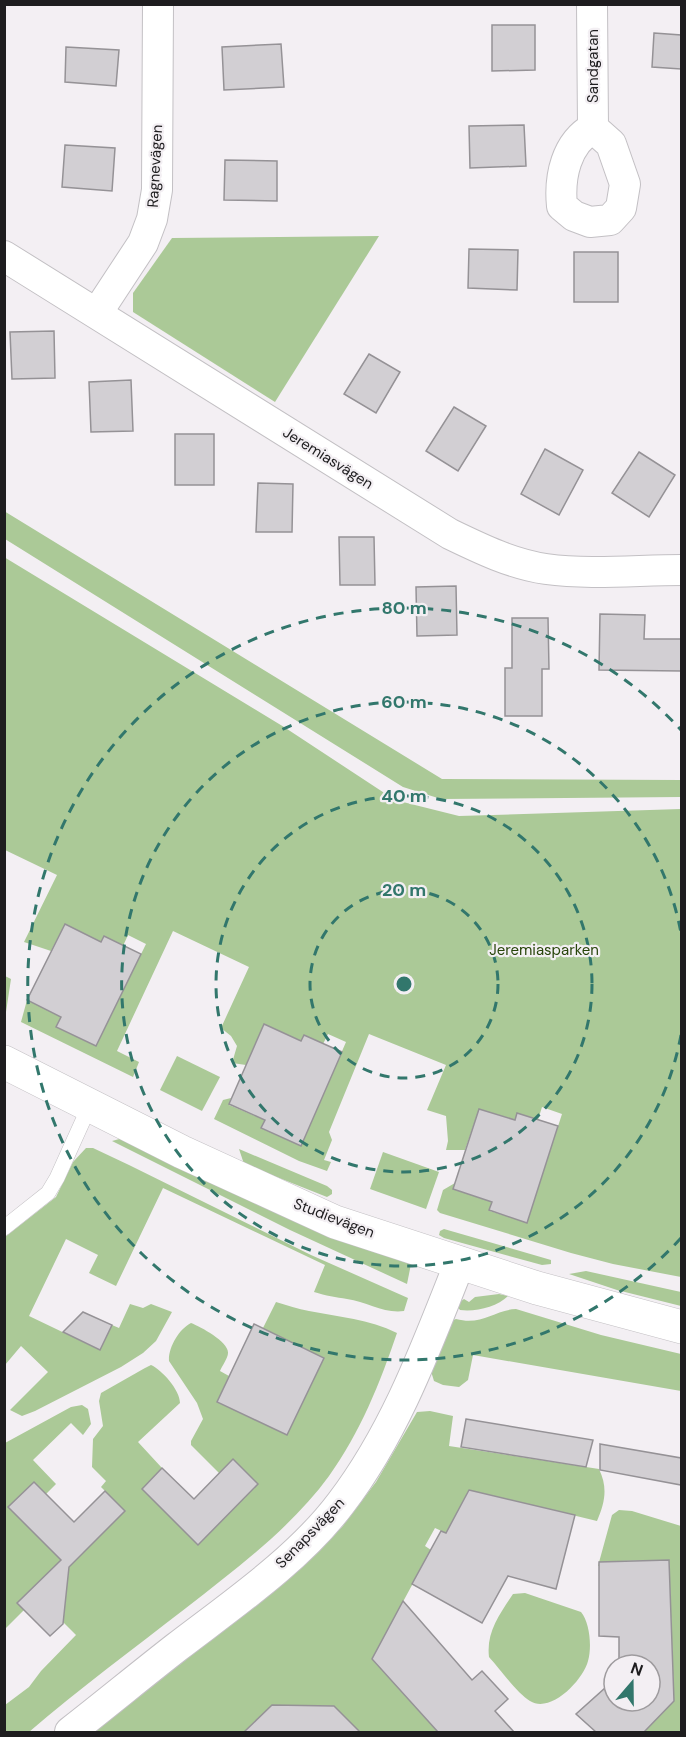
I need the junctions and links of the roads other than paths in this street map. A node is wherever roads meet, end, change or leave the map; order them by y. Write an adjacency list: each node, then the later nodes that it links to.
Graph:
1 (158, 4): 5 (street, Ragnevägen)
2 (592, 4): 3 (street, Sandgatan)
3 (593, 128)
4 (4, 256): 5 (street, Jeremiasvägen)
5 (97, 312): 6 (street, Jeremiasvägen)
6 (681, 570)
7 (4, 1062): 8 (street, Studievägen)
8 (90, 1105): 9 (lane); 10 (street, Studievägen)
9 (4, 1228)
10 (460, 1262): 11 (street, Studievägen); 12 (street, Senapsvägen)
11 (681, 1328)
12 (70, 1732)

